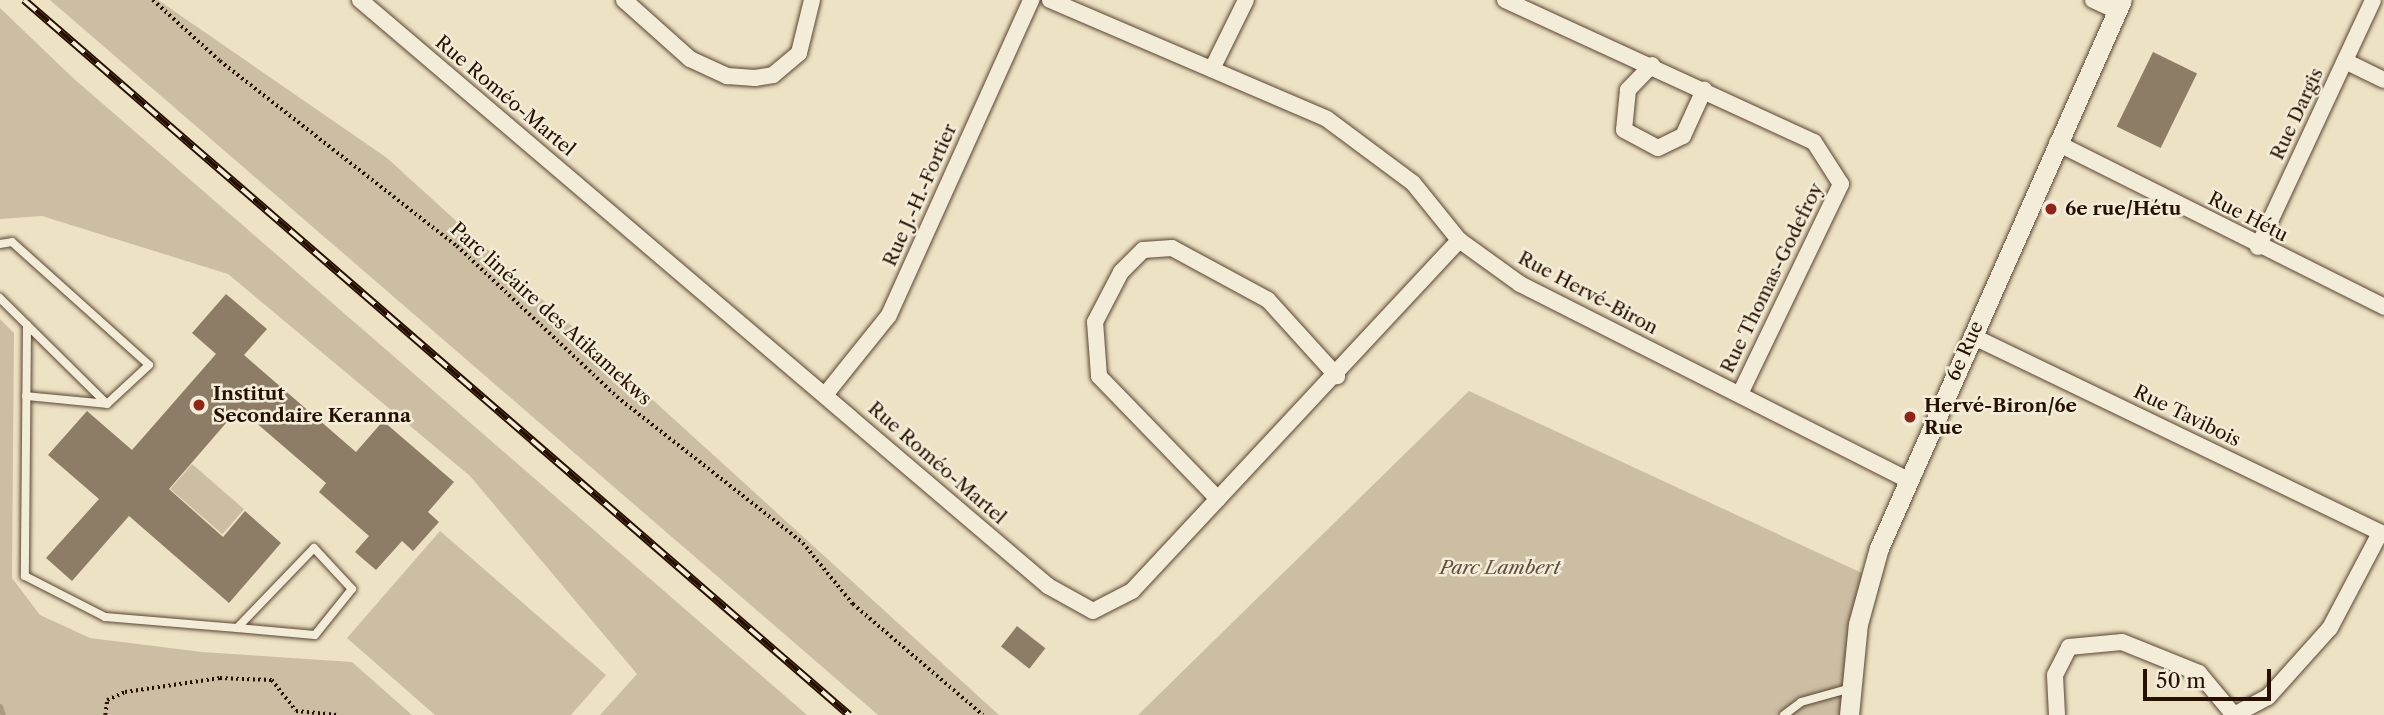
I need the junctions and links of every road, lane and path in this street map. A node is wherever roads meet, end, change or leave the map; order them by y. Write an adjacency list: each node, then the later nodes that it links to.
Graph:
1 (153, 0): 37 (path, Parc linéaire des Atikamekws)
2 (360, 0): 27 (street, Rue Roméo-Martel)
3 (624, 0): 4 (street)
4 (812, 0)
5 (1031, 0): 27 (street, Rue J.-H.-Fortier)
6 (1050, 0): 14 (street, Rue Hervé-Biron)
7 (1246, 0): 14 (street)
8 (1505, 0): 13 (street, Rue Thomas-Godefroy)
9 (2093, 0): 11 (street)
10 (2373, 0): 12 (street, Rue Dargis)
11 (2119, 5): 17 (street, 6e Rue)
12 (2345, 61): 15 (street); 20 (street, Rue Dargis)
13 (1652, 65): 16 (street, Rue Thomas-Godefroy); 16 (street)
14 (1212, 69): 18 (street, Rue Hervé-Biron)
15 (2384, 80)
16 (1704, 90): 26 (street, Rue Thomas-Godefroy)
17 (2057, 144): 20 (street, Rue Hétu); 24 (street, 6e Rue)
18 (1459, 240): 25 (street, Rue Roméo-Martel); 26 (street, Rue Hervé-Biron)
19 (0, 244): 29 (lane)
20 (2258, 247): 22 (street, Rue Hétu)
21 (0, 298): 23 (lane)
22 (2384, 307)
23 (27, 325): 28 (lane); 29 (lane)
24 (1972, 336): 30 (street, 6e Rue); 32 (street, Rue Tavibois)
25 (1337, 376): 31 (street, Rue Roméo-Martel); 31 (street)
26 (1740, 394): 30 (street, Rue Hervé-Biron)
27 (825, 395): 31 (street, Rue Roméo-Martel)
28 (26, 396): 29 (lane); 33 (lane)
29 (107, 404)
30 (1908, 480): 34 (street, 6e Rue)
31 (1218, 499)
32 (2382, 533): 41 (street)
33 (237, 628): 33 (lane)
34 (1848, 689): 38 (lane); 39 (street, 6e Rue)
35 (105, 715): 36 (path)
36 (338, 715)
37 (983, 715)
38 (1784, 715)
39 (1849, 715)
40 (2057, 715): 41 (street)
41 (2234, 715)

